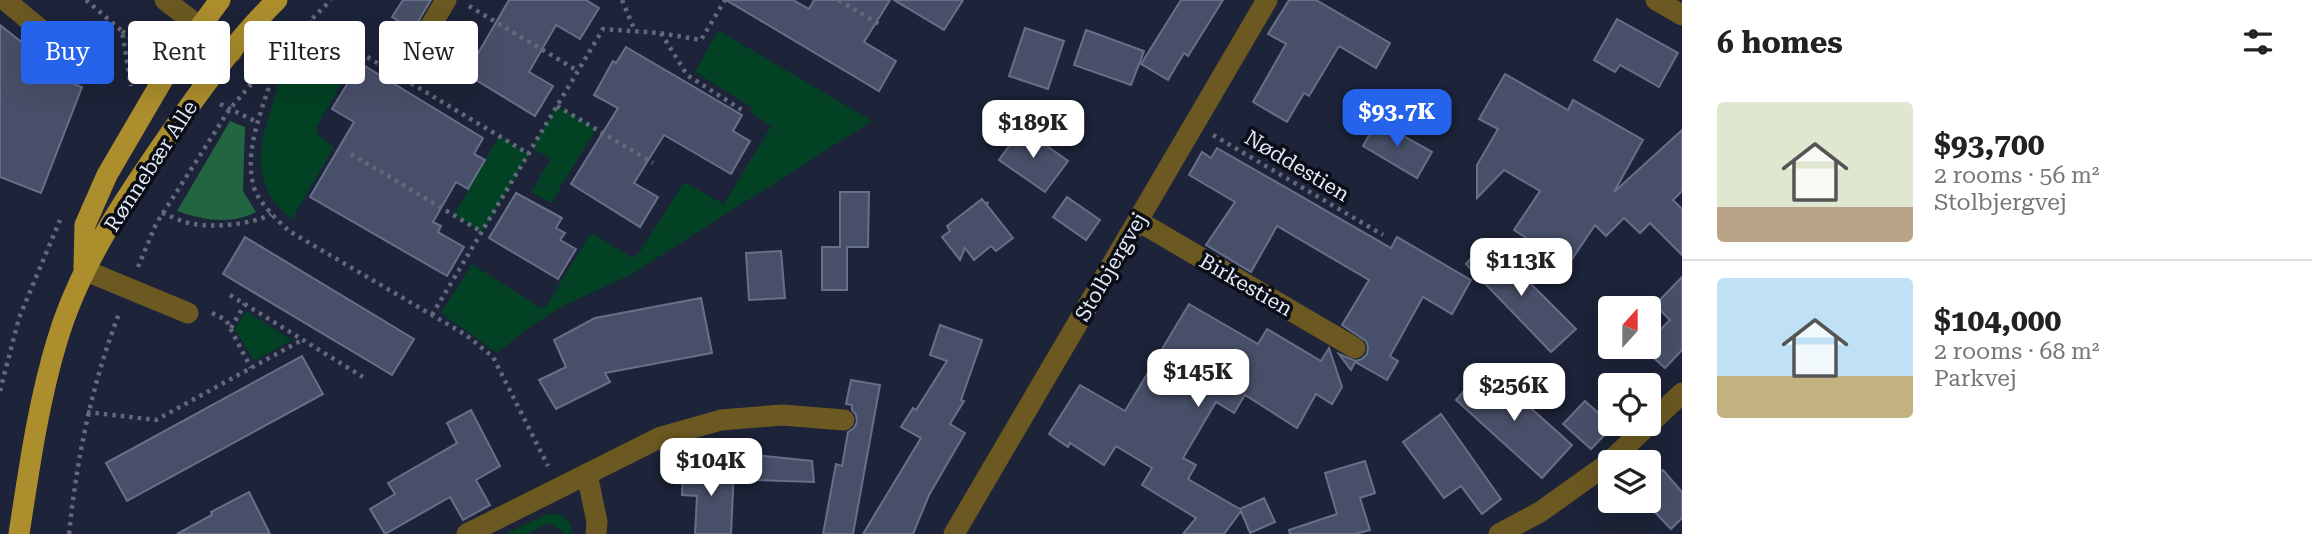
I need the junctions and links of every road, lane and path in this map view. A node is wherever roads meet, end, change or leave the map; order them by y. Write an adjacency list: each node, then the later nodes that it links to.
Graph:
1 (5, 0): 15 (street)
2 (86, 0): 21 (path)
3 (166, 0): 16 (street)
4 (220, 0): 17 (main road, Rønnebær Alle)
5 (277, 0): 25 (main road, Rønnebær Alle)
6 (331, 0): 18 (path)
7 (446, 0): 19 (street)
8 (459, 0): 27 (path)
9 (622, 0): 22 (path)
10 (725, 0): 23 (path)
11 (839, 0): 20 (path)
12 (1267, 0): 36 (street, Stolbjergvej)
13 (1656, 0): 14 (street)
14 (1682, 15)
15 (31, 21)
16 (192, 21)
17 (204, 21)
18 (310, 21)
19 (434, 21)
20 (880, 25)
21 (122, 31): 24 (path); 31 (path)
22 (635, 31): 23 (path); 27 (path)
23 (660, 33): 34 (path)
24 (128, 36)
25 (232, 52): 45 (main road, Rønnebær Alle)
26 (365, 56): 38 (path)
27 (578, 71): 32 (path)
28 (160, 84): 45 (main road, Rønnebær Alle)
29 (251, 84): 33 (path)
30 (271, 84): 35 (path)
31 (133, 98)
32 (557, 106): 38 (path); 39 (path)
33 (229, 110): 35 (path); 40 (path)
34 (746, 111)
35 (257, 122): 41 (path)
36 (1194, 123): 42 (street, Stolbjergvej); 44 (path, Nøddestien)
37 (351, 154): 43 (path)
38 (529, 154): 43 (path)
39 (653, 163)
40 (162, 213): 41 (path); 46 (path)
41 (271, 214): 50 (path)
42 (1138, 221): 53 (street, Birkestien); 65 (street, Stolbjergvej)
43 (482, 232): 50 (path)
44 (1383, 235)
45 (84, 271): 46 (street); 61 (main road, Rønnebær Alle)
46 (129, 289): 49 (street); 57 (path)
47 (230, 295): 48 (path)
48 (245, 304): 51 (path); 52 (path)
49 (188, 313): 51 (path)
50 (432, 315): 60 (path)
51 (230, 329): 54 (path)
52 (302, 340): 54 (path); 55 (path)
53 (1355, 348)
54 (251, 368): 57 (path)
55 (363, 377)
56 (1682, 393): 66 (street)
57 (87, 412): 62 (path)
58 (844, 420): 59 (street)
59 (587, 474): 60 (street); 64 (street)
60 (559, 489): 63 (street)
61 (19, 534)
62 (69, 534)
63 (467, 534)
64 (596, 534)
65 (954, 534)
66 (1499, 534)

